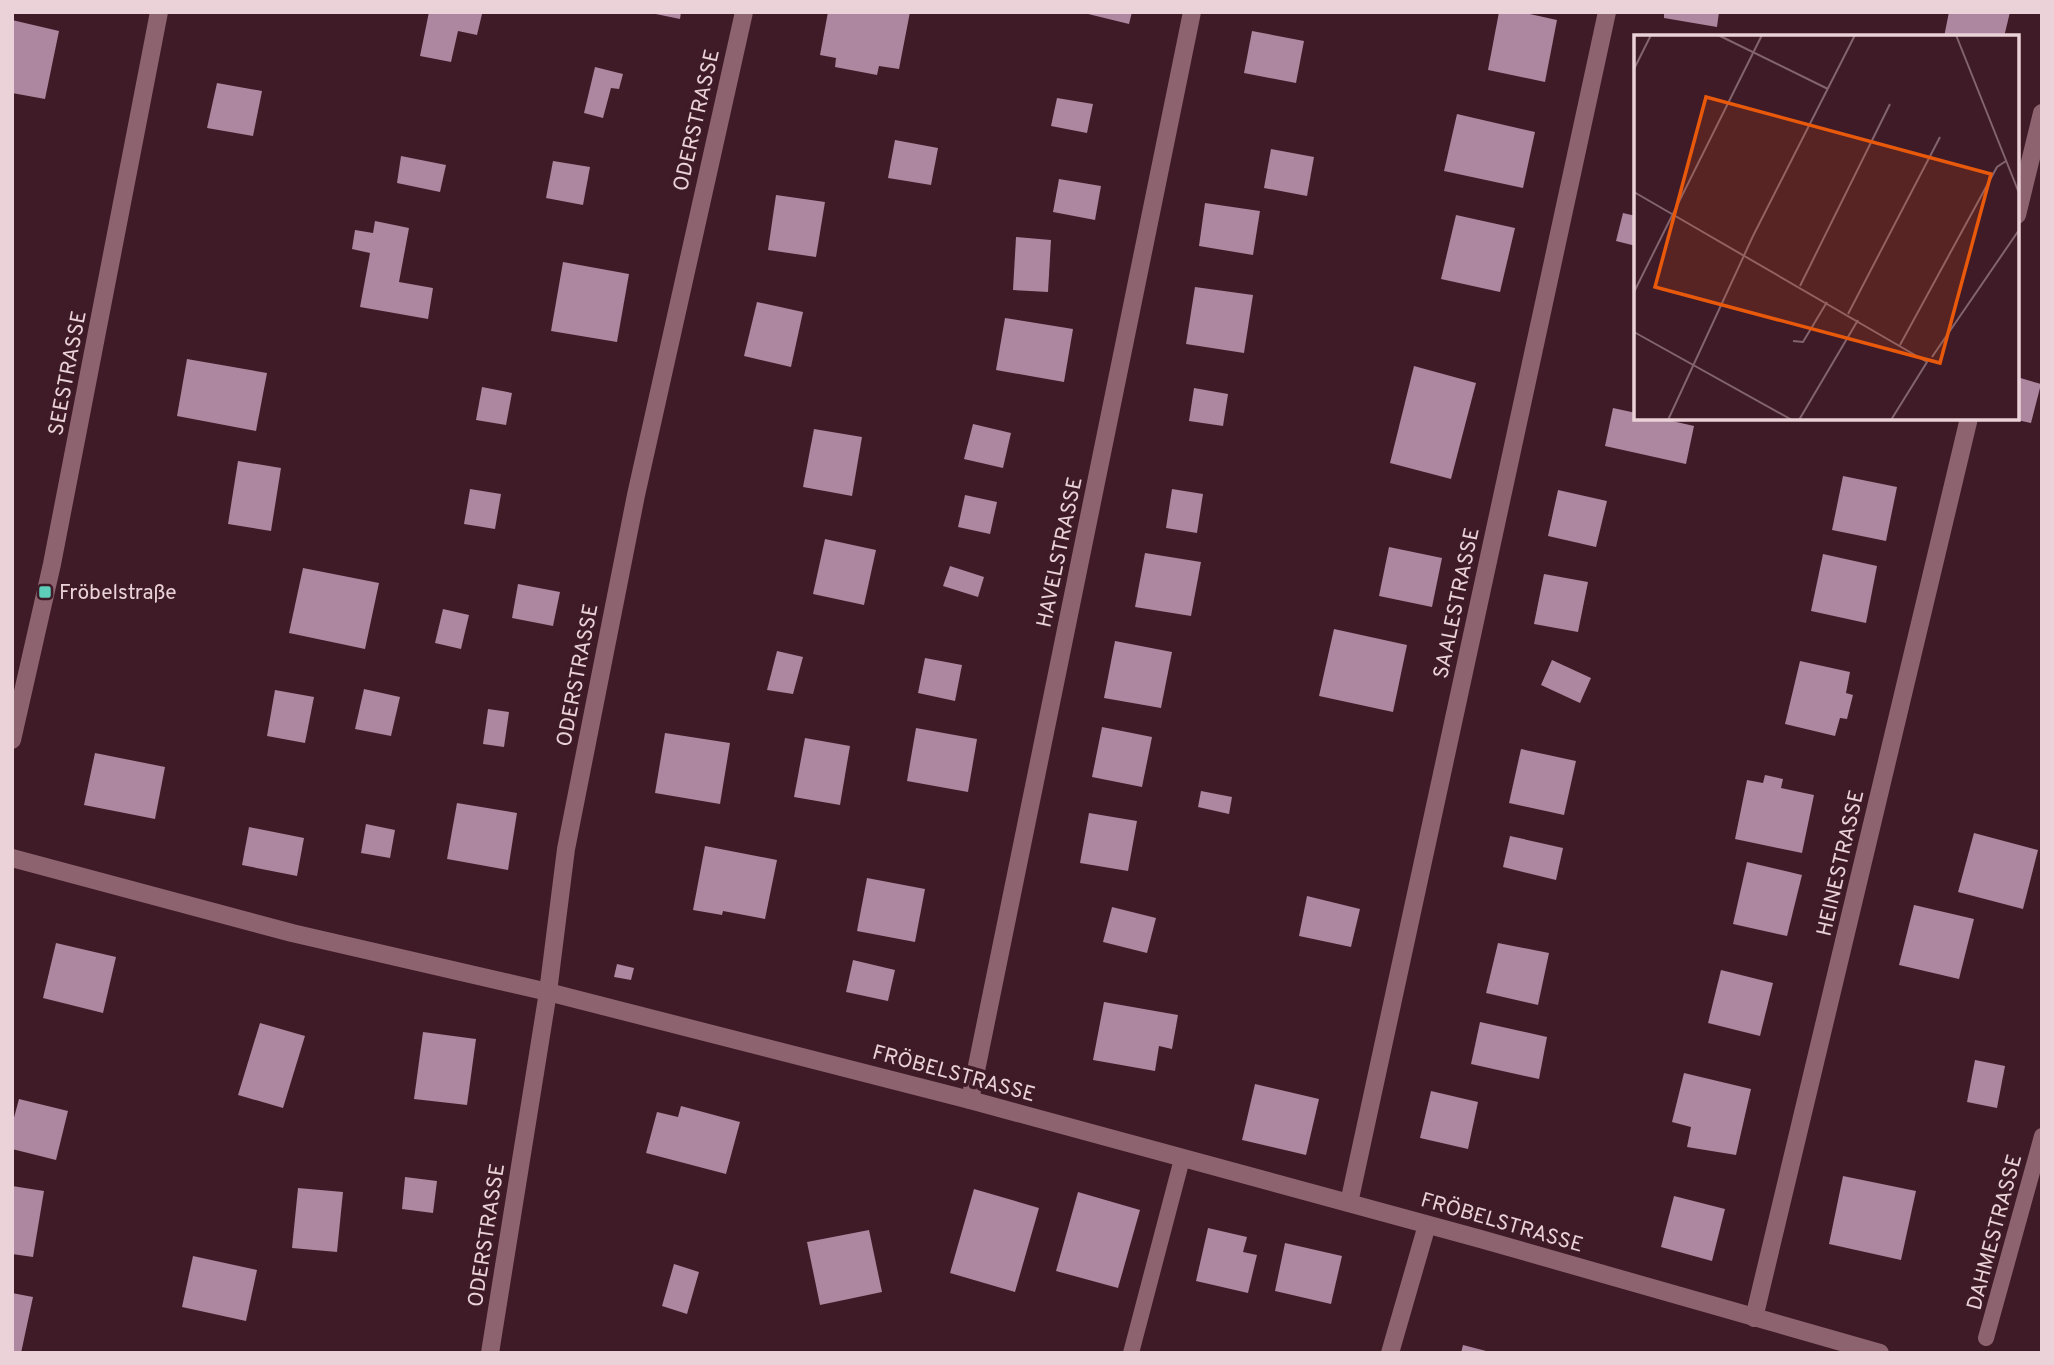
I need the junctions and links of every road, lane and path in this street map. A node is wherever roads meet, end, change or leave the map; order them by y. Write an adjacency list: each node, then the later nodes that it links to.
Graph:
1 (159, 12): 8 (street, SEESTRASSE)
2 (744, 12): 10 (street, ODERSTRASSE)
3 (1192, 12): 11 (street, HAVELSTRASSE)
4 (1607, 12): 14 (street, SAALESTRASSE)
5 (2042, 113): 6 (street)
6 (2019, 207)
7 (1969, 420): 16 (street, HEINESTRASSE)
8 (12, 740)
9 (12, 858): 10 (street, FRÖBELSTRASSE)
10 (548, 992): 11 (street, FRÖBELSTRASSE); 18 (street, ODERSTRASSE)
11 (970, 1100): 13 (street, FRÖBELSTRASSE)
12 (2042, 1136): 17 (lane, DAHMESTRASSE)
13 (1182, 1159): 14 (street, FRÖBELSTRASSE); 19 (lane)
14 (1349, 1203): 15 (street, FRÖBELSTRASSE)
15 (1427, 1225): 16 (street, FRÖBELSTRASSE); 20 (street)
16 (1755, 1318): 21 (street, FRÖBELSTRASSE)
17 (1986, 1338)
18 (490, 1353)
19 (1131, 1353)
20 (1390, 1353)
21 (1880, 1353)

